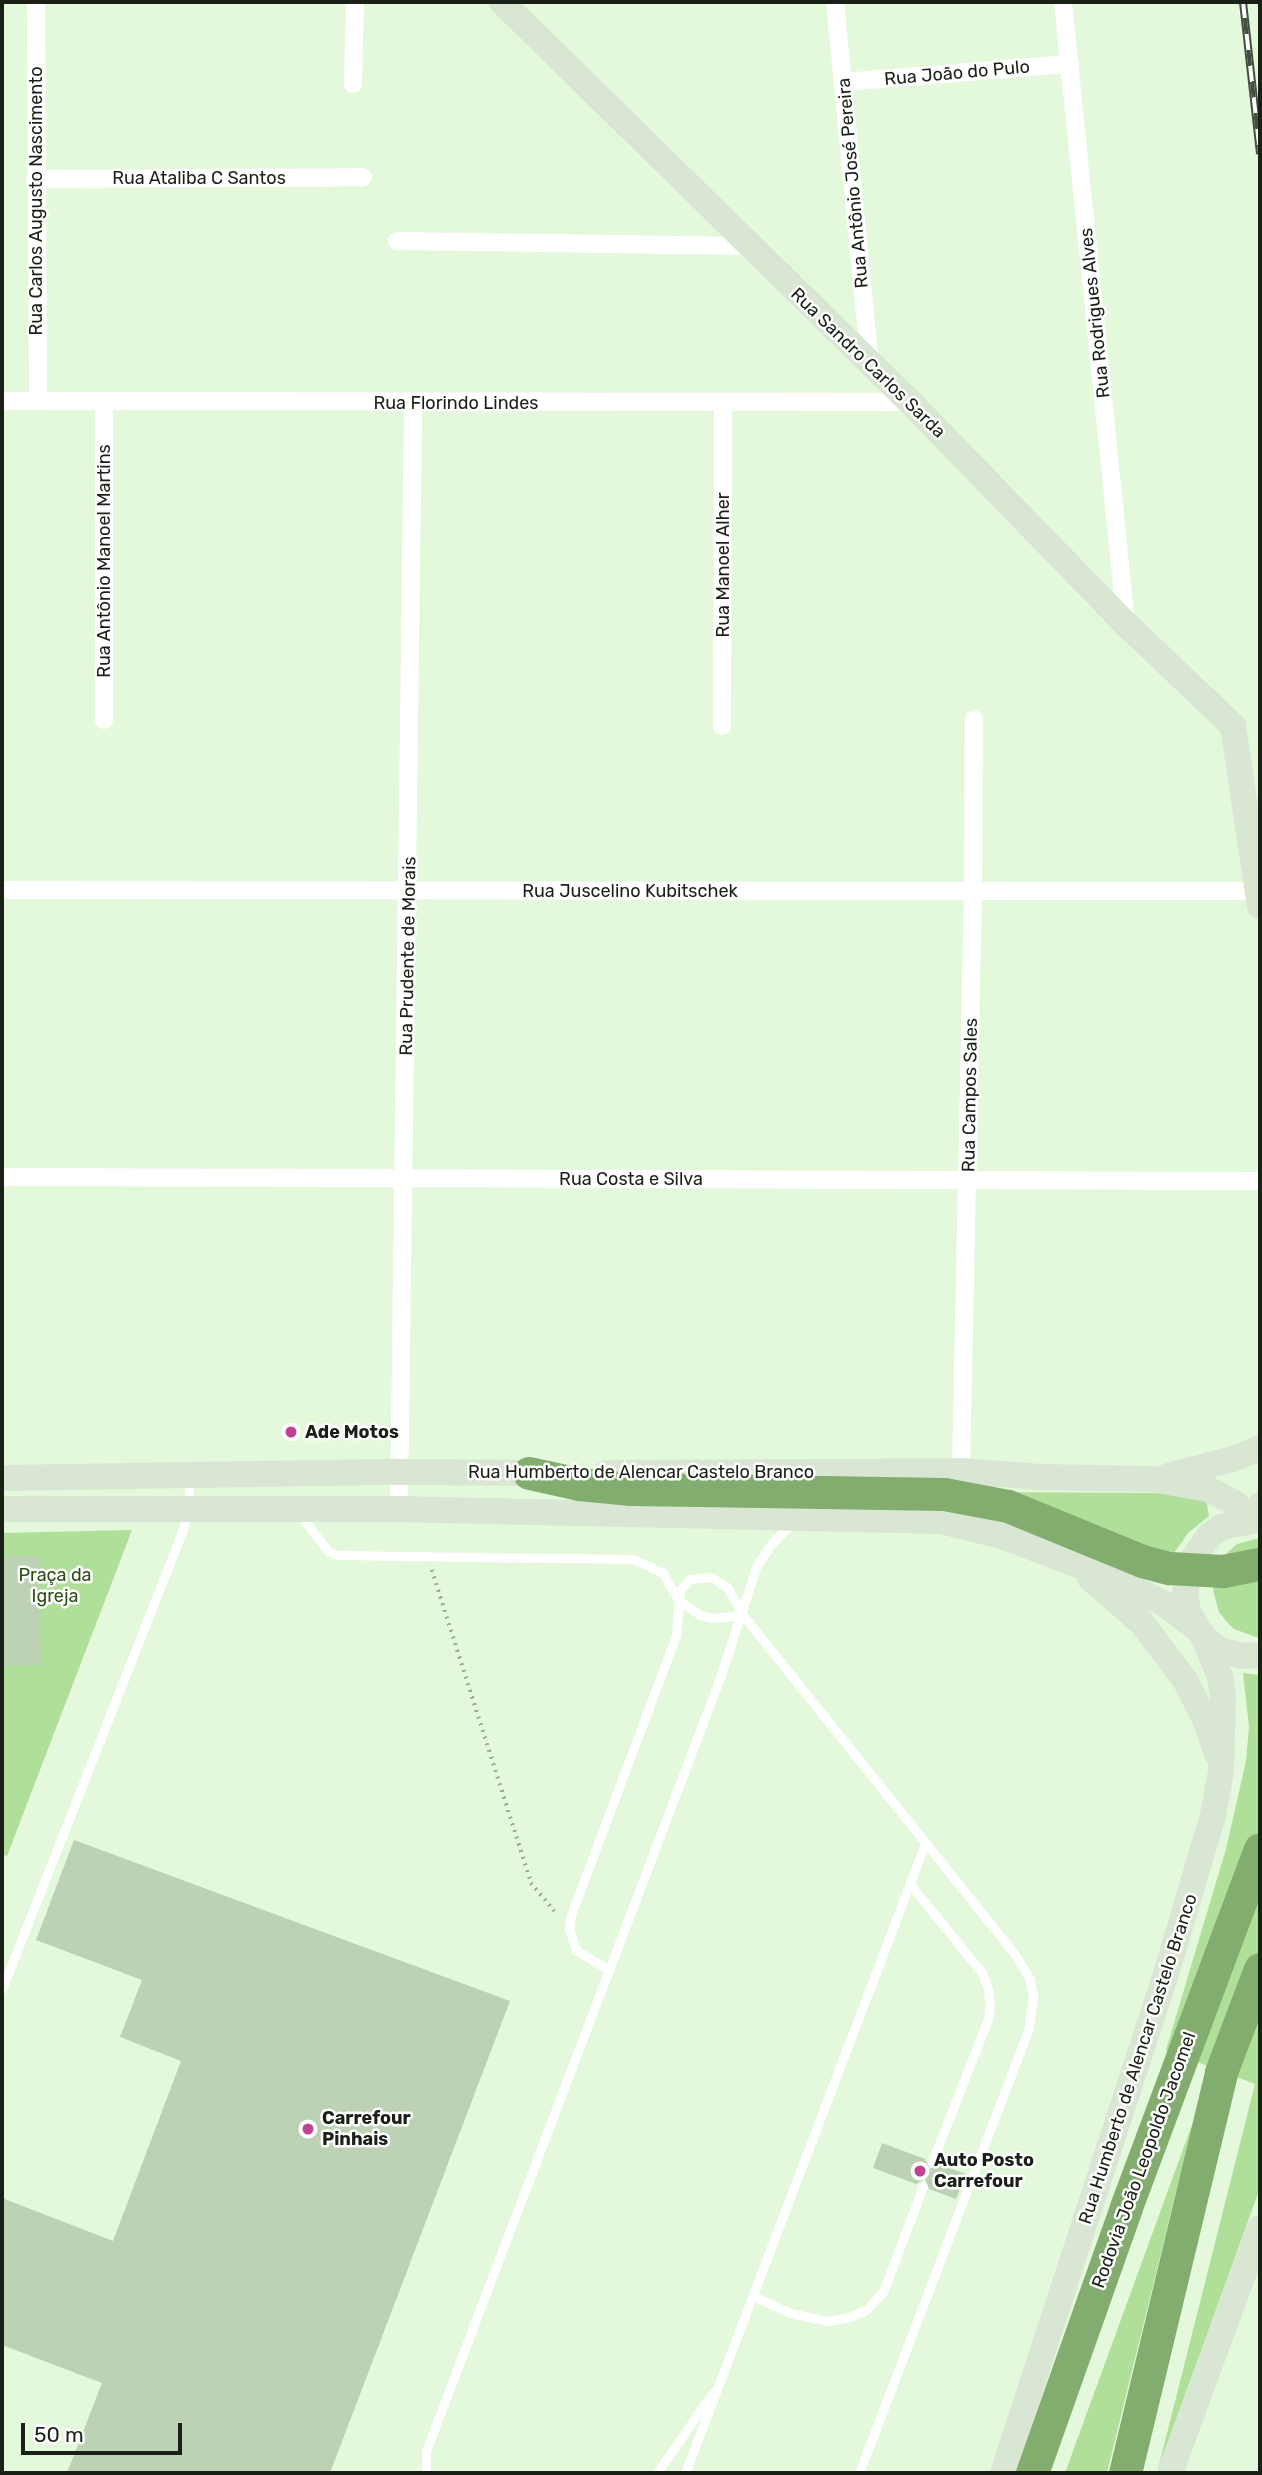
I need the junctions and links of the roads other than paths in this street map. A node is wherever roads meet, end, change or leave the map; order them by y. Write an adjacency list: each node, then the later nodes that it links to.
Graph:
1 (36, 2): 10 (street, Rua Carlos Augusto Nascimento)
2 (355, 2): 8 (street)
3 (502, 2): 12 (main road, Rua Sandro Carlos Sarda)
4 (835, 2): 7 (street, Rua Antônio José Pereira)
5 (1063, 2): 6 (street, Rua Rodrigues Alves)
6 (1070, 64): 7 (street, Rua João do Pulo); 20 (street, Rua Rodrigues Alves)
7 (844, 82): 13 (street, Rua Antônio José Pereira)
8 (353, 84)
9 (363, 177): 10 (street, Rua Ataliba C Santos)
10 (35, 179): 15 (street, Rua Carlos Augusto Nascimento)
11 (397, 241): 12 (street)
12 (748, 246): 13 (main road, Rua Sandro Carlos Sarda)
13 (870, 364): 17 (main road, Rua Sandro Carlos Sarda)
14 (2, 401): 15 (street, Rua Florindo Lindes)
15 (38, 401): 16 (street, Rua Florindo Lindes)
16 (104, 401): 18 (street, Rua Florindo Lindes); 22 (street, Rua Antônio Manoel Martins)
17 (910, 402): 19 (street, Rua Florindo Lindes); 20 (main road, Rua Sandro Carlos Sarda)
18 (413, 403): 19 (street, Rua Florindo Lindes); 26 (street, Rua Prudente de Morais)
19 (723, 403): 23 (street, Rua Manoel Alher)
20 (1126, 624): 27 (main road, Rua Sandro Carlos Sarda)
21 (974, 719): 25 (street, Rua Campos Sales)
22 (104, 720)
23 (722, 726)
24 (2, 890): 26 (street, Rua Juscelino Kubitschek)
25 (974, 890): 26 (street, Rua Juscelino Kubitschek); 27 (street, Rua Juscelino Kubitschek); 30 (street, Rua Campos Sales)
26 (409, 892): 29 (street, Rua Prudente de Morais)
27 (1259, 898)
28 (2, 1177): 29 (street, Rua Costa e Silva)
29 (404, 1178): 30 (street, Rua Costa e Silva); 34 (street, Rua Prudente de Morais)
30 (968, 1181): 31 (street, Rua Costa e Silva); 33 (street, Rua Campos Sales)
31 (1260, 1181)
32 (1260, 1448): 38 (main road)
33 (961, 1471): 35 (main road, Rua Humberto de Alencar Castelo Branco); 38 (main road, Rua Humberto de Alencar Castelo Branco)
34 (399, 1472): 35 (main road, Rua Humberto de Alencar Castelo Branco); 36 (main road, Rua Humberto de Alencar Castelo Branco); 41 (street, Rua Prudente de Morais)
35 (529, 1473): 46 (highway)
36 (189, 1475): 37 (main road, Rua Humberto de Alencar Castelo Branco); 40 (lane)
37 (2, 1478)
38 (1152, 1479): 43 (main road, Rua Humberto de Alencar Castelo Branco)
39 (2, 1509): 40 (main road)
40 (189, 1509): 42 (main road); 57 (lane)
41 (399, 1509): 42 (main road); 44 (main road)
42 (296, 1510): 47 (lane)
43 (1257, 1515): 49 (main road, Rua Humberto de Alencar Castelo Branco)
44 (799, 1518): 45 (main road); 48 (lane)
45 (1069, 1562): 49 (main road); 51 (main road)
46 (1260, 1564)
47 (678, 1600): 48 (lane); 48 (lane); 56 (lane)
48 (743, 1615): 52 (lane); 56 (lane)
49 (1199, 1632): 50 (main road); 51 (main road, Rua Humberto de Alencar Castelo Branco)
50 (1260, 1655)
51 (1221, 1772): 67 (main road, Rua Humberto de Alencar Castelo Branco)
52 (925, 1844): 54 (lane); 66 (lane)
53 (1260, 1849): 68 (highway, Rodovia João Leopoldo Jacomel)
54 (910, 1884): 58 (lane); 61 (lane)
55 (1260, 1969): 69 (highway)
56 (609, 1970): 63 (lane)
57 (2, 1989)
58 (932, 2162)
59 (923, 2186): 61 (lane)
60 (1260, 2228): 70 (main road)
61 (753, 2296): 62 (lane)
62 (720, 2382): 64 (lane); 65 (lane)
63 (426, 2473)
64 (657, 2473)
65 (685, 2473)
66 (859, 2473)
67 (1003, 2473)
68 (1032, 2473)
69 (1125, 2473)
70 (1170, 2473)

